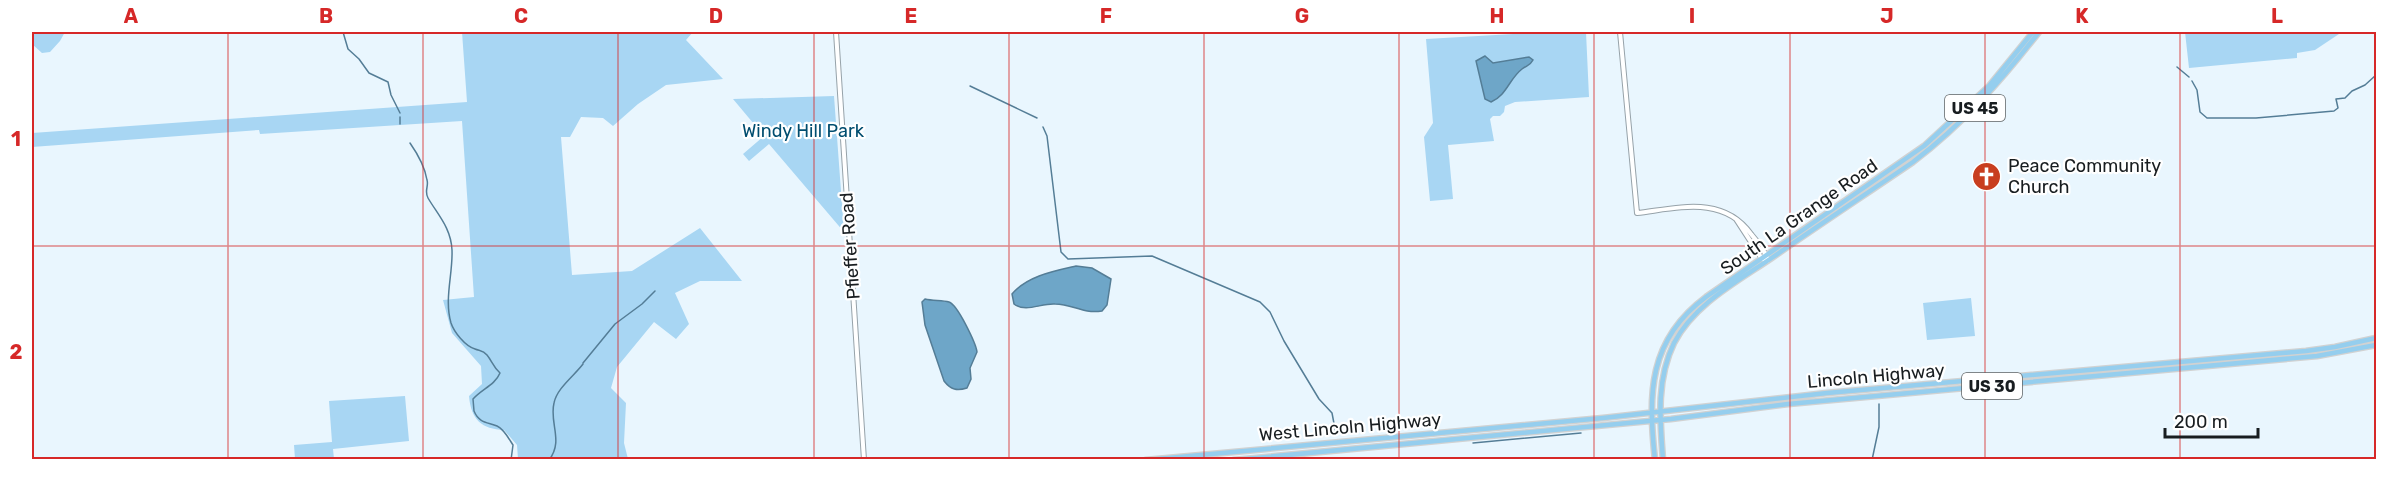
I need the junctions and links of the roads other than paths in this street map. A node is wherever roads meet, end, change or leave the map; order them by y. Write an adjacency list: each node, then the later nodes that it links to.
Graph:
1 (836, 32): 14 (street, Pfieffer Road)
2 (1620, 32): 5 (street)
3 (2034, 32): 5 (main road, South La Grange Road / US 45)
4 (2039, 32): 5 (main road, South La Grange Road / US 45)
5 (1765, 259): 8 (main road, South La Grange Road / US 45); 9 (main road, South La Grange Road / US 45)
6 (2376, 338): 8 (main road, Lincoln Highway / US 30)
7 (2376, 345): 10 (main road, Lincoln Highway / US 30)
8 (1659, 412): 9 (main road, Lincoln Highway / US 30); 10 (main road, South La Grange Road / US 45)
9 (1650, 413): 11 (main road, South La Grange Road / US 45); 12 (main road, Lincoln Highway / US 30)
10 (1660, 420): 11 (main road, Lincoln Highway / US 30); 18 (main road, South La Grange Road / US 45)
11 (1651, 421): 13 (main road, Lincoln Highway / US 30); 17 (main road, South La Grange Road / US 45)
12 (1556, 422): 15 (main road, West Lincoln Highway / US 30)
13 (1557, 429): 16 (main road, West Lincoln Highway / US 30)
14 (864, 459)
15 (1146, 459)
16 (1234, 459)
17 (1655, 459)
18 (1663, 459)

